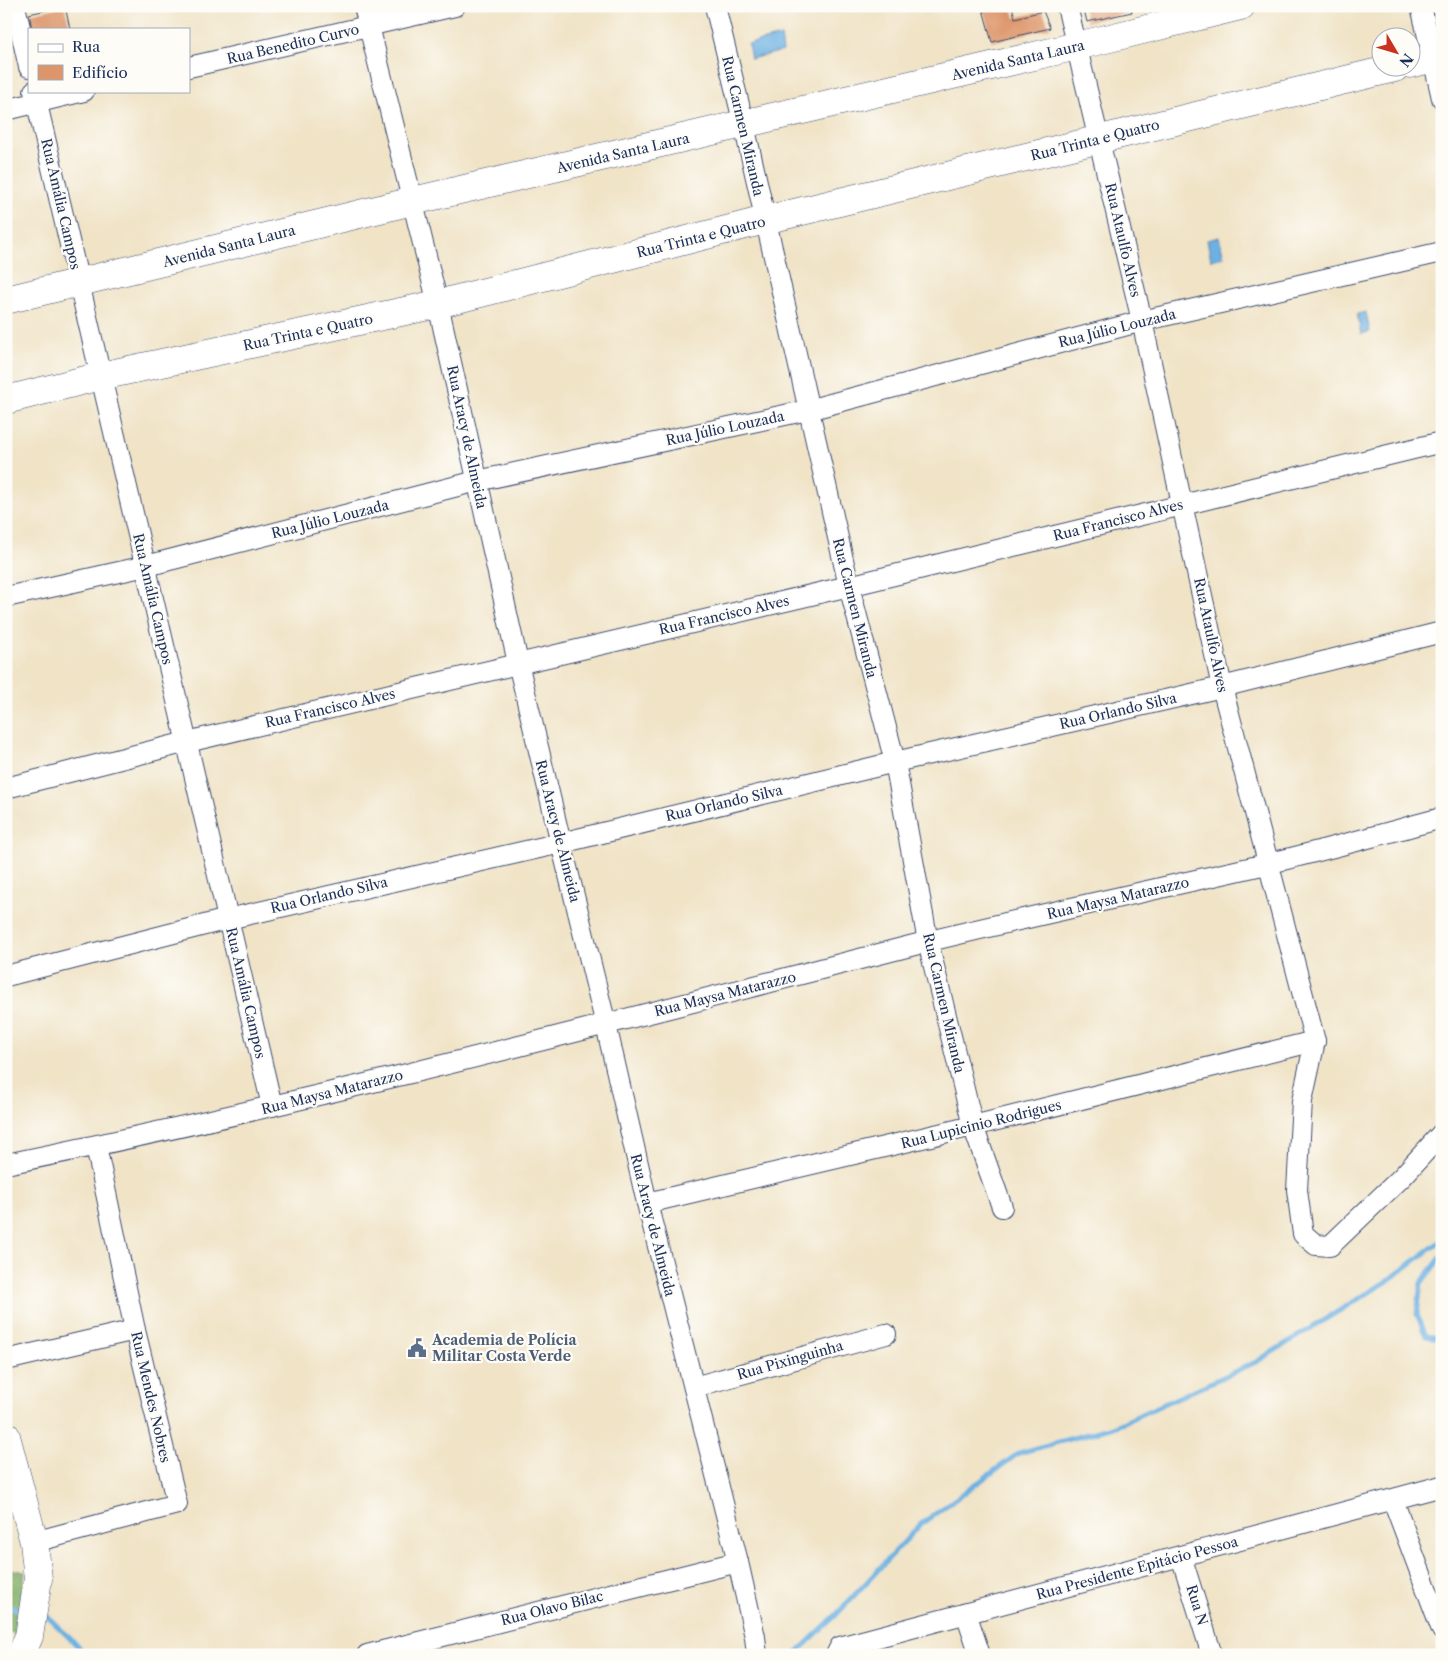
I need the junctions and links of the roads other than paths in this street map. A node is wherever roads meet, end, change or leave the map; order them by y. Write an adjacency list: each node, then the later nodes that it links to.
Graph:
1 (14, 6): 11 (street)
2 (364, 6): 8 (street, Rua Aracy de Almeida)
3 (455, 6): 8 (street, Rua Benedito Curvo)
4 (715, 6): 18 (street, Rua Carmen Miranda)
5 (1067, 6): 9 (street, Rua Ataulfo Alves)
6 (1241, 6): 9 (street, Avenida Santa Laura)
7 (1421, 6): 10 (street)
8 (370, 26): 12 (street, Rua Benedito Curvo); 20 (street, Rua Aracy de Almeida)
9 (1077, 46): 18 (street, Avenida Santa Laura); 19 (street, Rua Ataulfo Alves)
10 (1428, 60): 16 (street)
11 (28, 63)
12 (190, 68)
13 (1370, 74): 19 (street, Rua Trinta e Quatro)
14 (76, 92): 15 (street)
15 (36, 97): 17 (street); 23 (street, Rua Amália Campos)
16 (1442, 98)
17 (6, 110)
18 (744, 125): 20 (street, Avenida Santa Laura); 21 (street, Rua Carmen Miranda)
19 (1099, 139): 21 (street, Rua Trinta e Quatro); 26 (street, Rua Ataulfo Alves)
20 (413, 201): 23 (street, Avenida Santa Laura); 25 (street, Rua Aracy de Almeida)
21 (765, 220): 25 (street, Rua Trinta e Quatro); 29 (street, Rua Carmen Miranda)
22 (1442, 252): 26 (street, Rua Júlio Louzada)
23 (79, 282): 24 (street, Avenida Santa Laura); 27 (street, Rua Amália Campos)
24 (6, 300)
25 (438, 304): 27 (street, Rua Trinta e Quatro); 31 (street, Rua Aracy de Almeida)
26 (1142, 321): 29 (street, Rua Júlio Louzada); 32 (street, Rua Ataulfo Alves)
27 (101, 376): 28 (street, Rua Trinta e Quatro); 33 (street, Rua Amália Campos)
28 (6, 400)
29 (808, 410): 31 (street, Rua Júlio Louzada); 34 (street, Rua Carmen Miranda)
30 (1442, 442): 32 (street, Rua Francisco Alves)
31 (477, 482): 33 (street, Rua Júlio Louzada); 37 (street, Rua Aracy de Almeida)
32 (1183, 504): 34 (street, Rua Francisco Alves); 38 (street, Rua Ataulfo Alves)
33 (146, 566): 35 (street, Rua Júlio Louzada); 39 (street, Rua Amália Campos)
34 (849, 586): 37 (street, Rua Francisco Alves); 40 (street, Rua Carmen Miranda)
35 (6, 597)
36 (1442, 632): 38 (street, Rua Orlando Silva)
37 (518, 664): 39 (street, Rua Francisco Alves); 43 (street, Rua Aracy de Almeida)
38 (1222, 687): 40 (street, Rua Orlando Silva); 44 (street, Rua Ataulfo Alves)
39 (187, 742): 41 (street, Rua Francisco Alves); 45 (street, Rua Amália Campos)
40 (895, 762): 43 (street, Rua Orlando Silva); 46 (street, Rua Carmen Miranda)
41 (6, 788)
42 (1442, 818): 44 (street, Rua Maysa Matarazzo)
43 (561, 843): 45 (street, Rua Orlando Silva); 48 (street, Rua Aracy de Almeida)
44 (1267, 864): 46 (street, Rua Maysa Matarazzo); 49 (street, Rua Ataulfo Alves)
45 (228, 918): 47 (street, Rua Orlando Silva); 50 (street, Rua Amália Campos)
46 (928, 942): 48 (street, Rua Maysa Matarazzo); 51 (street, Rua Carmen Miranda)
47 (6, 976)
48 (606, 1025): 50 (street, Rua Maysa Matarazzo); 55 (street, Rua Aracy de Almeida)
49 (1315, 1041): 51 (street, Rua Lupicinio Rodrigues); 52 (street, Rua Ataulfo Alves)
50 (272, 1106): 53 (street, Rua Maysa Matarazzo)
51 (974, 1126): 55 (street, Rua Lupicinio Rodrigues); 56 (street, Rua Carmen Miranda)
52 (1442, 1133)
53 (96, 1146): 54 (street, Rua Maysa Matarazzo); 57 (street, Rua Mendes Nobres)
54 (6, 1164)
55 (647, 1203): 60 (street, Rua Aracy de Almeida)
56 (1002, 1207)
57 (135, 1330): 59 (street); 64 (street, Rua Mendes Nobres)
58 (886, 1334): 60 (street, Rua Pixinguinha)
59 (6, 1360)
60 (694, 1387): 66 (street, Rua Aracy de Almeida)
61 (6, 1436): 64 (street)
62 (1442, 1486): 63 (street, Rua Presidente Epitácio Pessoa)
63 (1393, 1500): 65 (street, Rua Presidente Epitácio Pessoa); 68 (street)
64 (34, 1542): 69 (street)
65 (1181, 1556): 67 (street, Rua Presidente Epitácio Pessoa); 74 (street, Rua N)
66 (738, 1562): 70 (street, Rua Olavo Bilac); 71 (street, Rua Aracy de Almeida)
67 (966, 1614): 72 (street, Rua Presidente Epitácio Pessoa); 73 (street)
68 (1442, 1630)
69 (25, 1646)
70 (367, 1655)
71 (758, 1655)
72 (836, 1655)
73 (980, 1655)
74 (1212, 1655)

